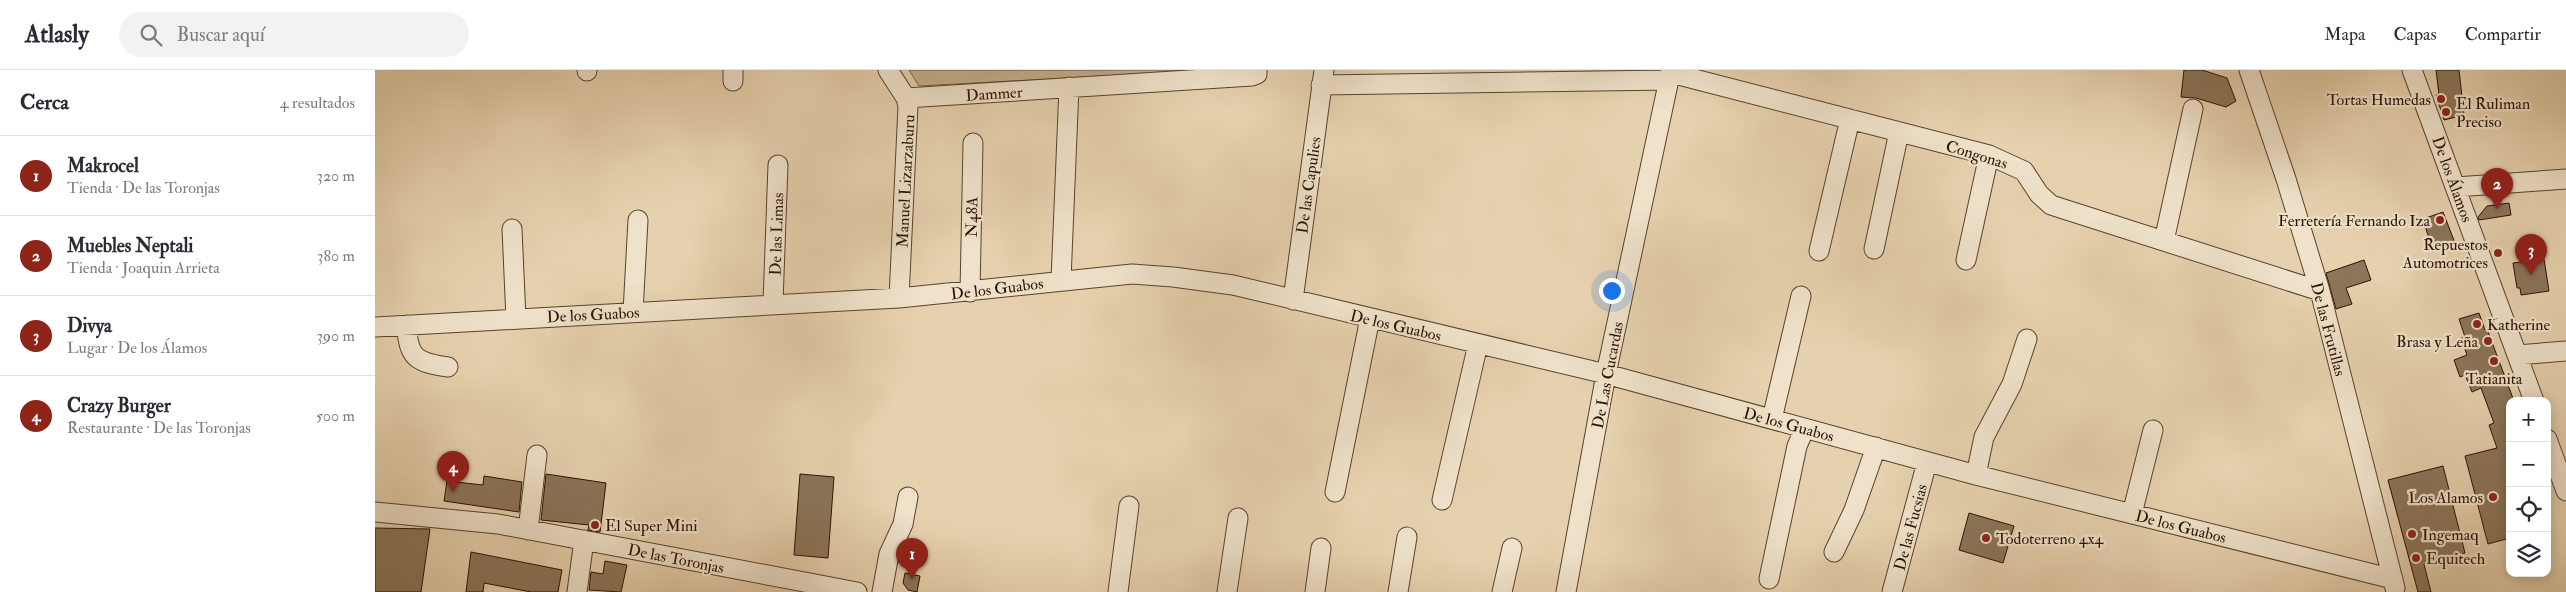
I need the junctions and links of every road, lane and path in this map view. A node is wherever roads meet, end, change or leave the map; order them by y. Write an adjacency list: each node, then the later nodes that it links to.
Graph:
1 (888, 70): 8 (street, Manuel Lizarzaburu)
2 (1257, 70): 7 (street, Dammer)
3 (2249, 70): 24 (street, De las Frutillas)
4 (2413, 70): 16 (street, De los Álamos)
5 (1670, 74): 6 (street, Congonas); 10 (street, Congonas); 40 (street, De Las Cucardas)
6 (1323, 78): 28 (street, De las Capulies)
7 (1069, 87): 8 (street, Dammer); 23 (street)
8 (906, 98): 27 (street, Manuel Lizarzaburu)
9 (2193, 108): 19 (street)
10 (1850, 119): 11 (street, Congonas); 21 (street)
11 (1899, 132): 13 (street, Congonas); 20 (street)
12 (973, 143): 25 (street, N48A)
13 (1989, 155): 19 (street, Congonas); 22 (street)
14 (779, 165): 29 (street, De las Limas)
15 (2566, 179): 16 (street)
16 (2456, 187): 38 (street, De los Álamos)
17 (638, 220): 30 (street)
18 (512, 229): 32 (street)
19 (2164, 241): 24 (street, Congonas)
20 (1874, 249)
21 (1819, 251)
22 (1966, 260)
23 (1061, 280): 25 (street, De los Guabos); 28 (street, De los Guabos)
24 (2320, 291): 65 (street, De las Frutillas)
25 (970, 292): 27 (street, De los Guabos)
26 (1801, 296): 42 (street)
27 (899, 298): 29 (street, De los Guabos)
28 (1293, 300): 31 (street, De los Guabos)
29 (773, 304): 30 (street, De los Guabos)
30 (633, 312): 32 (street, De los Guabos)
31 (1369, 318): 36 (street, De los Guabos); 51 (street)
32 (516, 319): 33 (street, De los Guabos)
33 (407, 325): 34 (street, De los Guabos); 39 (street)
34 (375, 327)
35 (2027, 339): 49 (street)
36 (1478, 344): 40 (street, De los Guabos); 53 (street)
37 (2566, 351): 38 (street)
38 (2517, 355): 41 (street, De los Álamos)
39 (448, 367)
40 (1607, 374): 42 (street, De los Guabos); 75 (street, De Las Cucardas)
41 (2533, 397)
42 (1772, 419): 43 (street, De los Guabos)
43 (1805, 428): 46 (street, De los Guabos); 64 (street)
44 (2153, 430): 56 (street)
45 (2548, 442): 50 (street)
46 (1876, 448): 48 (street, De los Guabos); 63 (street)
47 (537, 455): 58 (street)
48 (1927, 462): 49 (street, De los Guabos); 76 (street, De las Fucsias)
49 (1976, 475): 56 (street, De los Guabos)
50 (2566, 491)
51 (1335, 492)
52 (908, 496): 69 (street)
53 (1442, 500)
54 (1129, 506): 70 (street)
55 (375, 512): 58 (street, De las Toronjas)
56 (2132, 514): 65 (street, De los Guabos)
57 (1238, 518): 71 (street)
58 (528, 530): 60 (street, De las Toronjas)
59 (1407, 537): 73 (street)
60 (584, 540): 66 (street, De las Toronjas); 67 (street)
61 (1321, 548): 72 (street)
62 (1512, 548): 74 (street)
63 (1834, 552)
64 (1769, 579)
65 (2395, 586)
66 (820, 588): 68 (street, De las Toronjas)
67 (577, 592)
68 (857, 592)
69 (882, 592)
70 (1117, 592)
71 (1227, 592)
72 (1315, 592)
73 (1398, 592)
74 (1502, 592)
75 (1566, 592)
76 (1892, 592)

